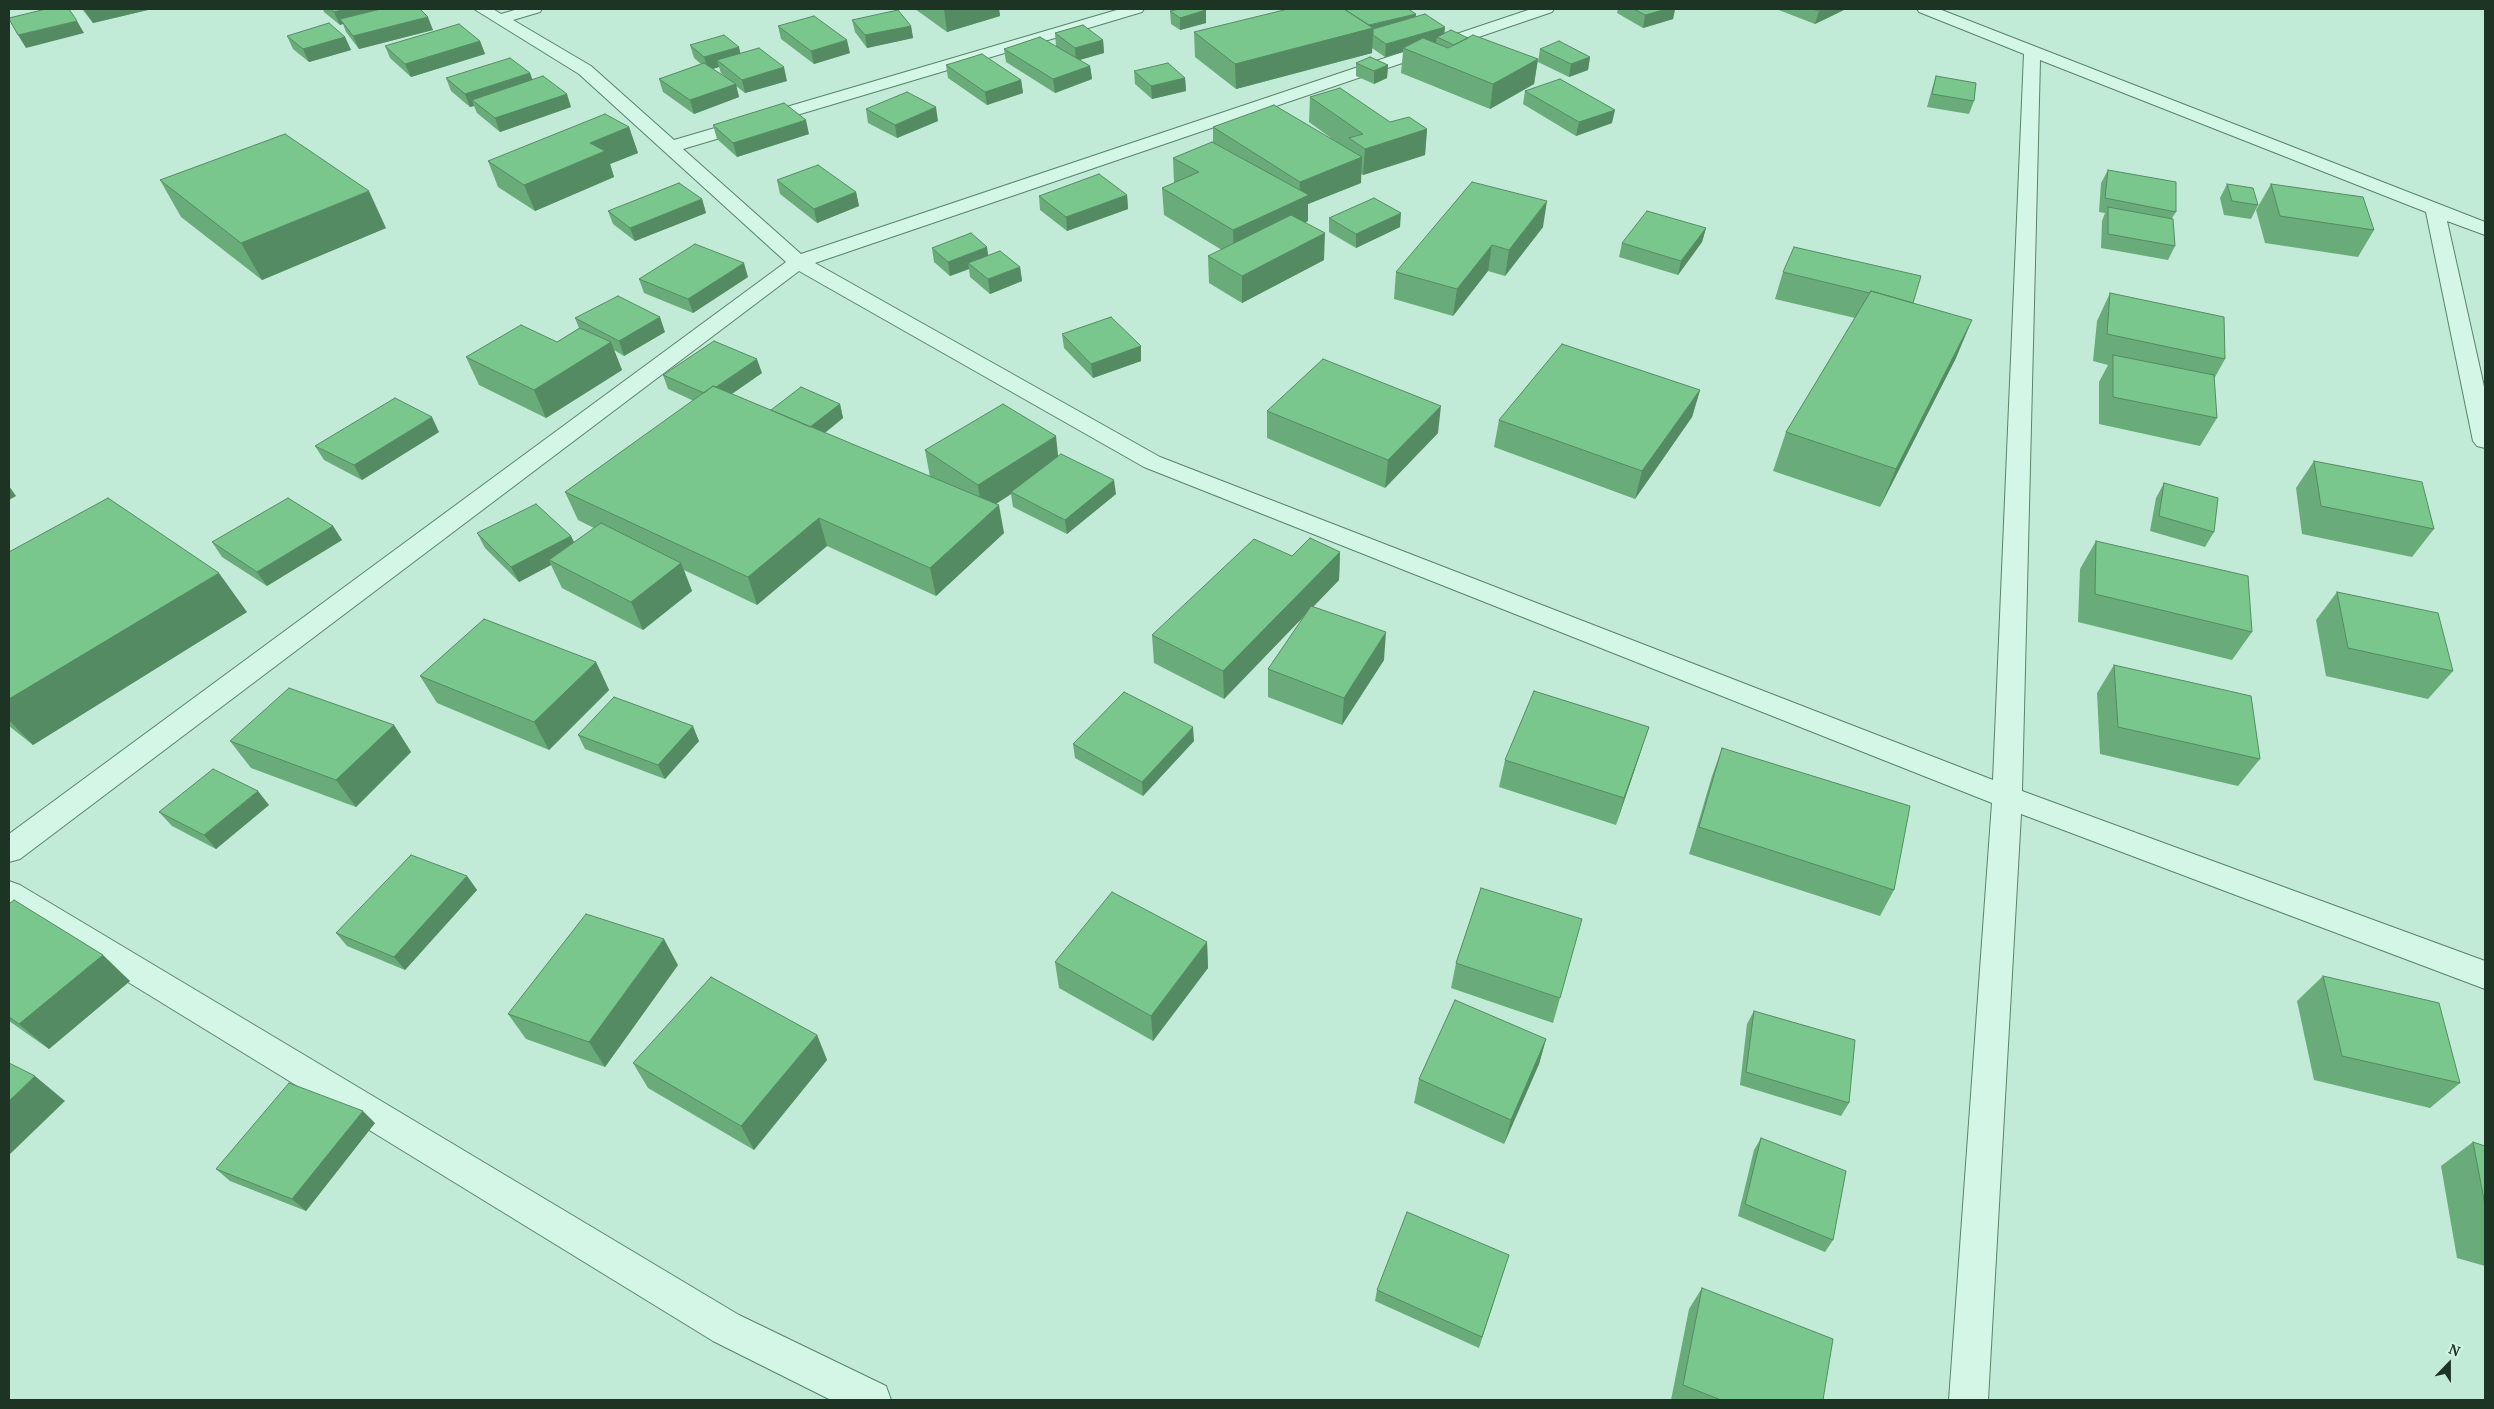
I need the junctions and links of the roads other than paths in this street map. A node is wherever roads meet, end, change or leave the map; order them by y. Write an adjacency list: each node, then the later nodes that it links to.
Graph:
1 (534, 9): 5 (street)
2 (1136, 9): 7 (street)
3 (1546, 9): 10 (street)
4 (1925, 9): 6 (street)
5 (491, 14): 7 (street)
6 (2032, 51): 8 (street); 12 (street)
7 (670, 147): 10 (street)
8 (2435, 211): 9 (street); 11 (street)
9 (2485, 230)
10 (798, 262): 12 (street); 13 (street)
11 (2485, 441)
12 (2007, 797): 15 (street); 17 (street)
13 (9, 850)
14 (9, 894): 16 (street)
15 (2485, 975)
16 (872, 1400)
17 (1968, 1400)

